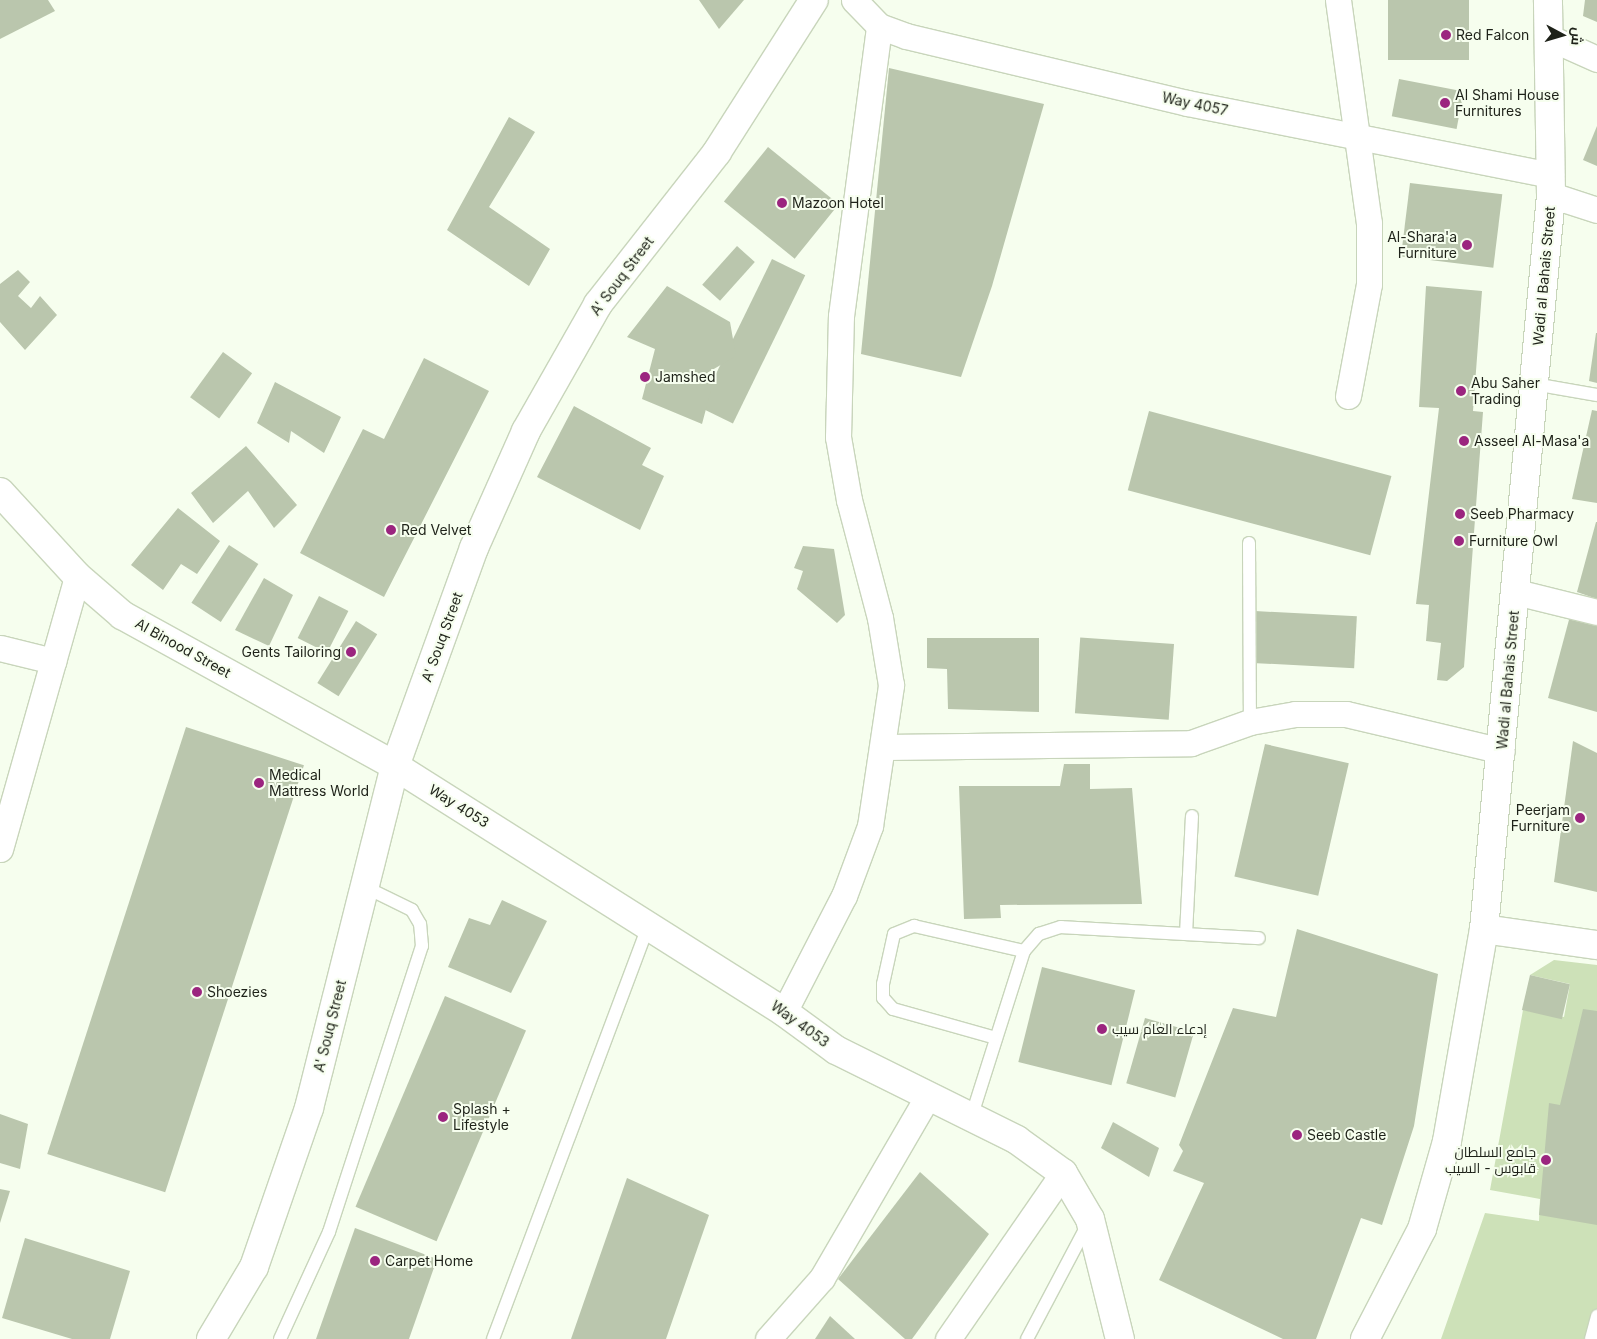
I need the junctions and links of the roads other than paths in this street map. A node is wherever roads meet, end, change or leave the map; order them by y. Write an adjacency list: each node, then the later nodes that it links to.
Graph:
1 (814, 0): 24 (main road, A' Souq Street)
2 (854, 0): 5 (street, Way 4057)
3 (1338, 0): 8 (street)
4 (1548, 0): 6 (main road, Wadi al Bahais Street)
5 (879, 26): 8 (street, Way 4057); 22 (street)
6 (1548, 37): 7 (street); 9 (main road, Wadi al Bahais Street)
7 (1597, 59)
8 (1358, 137): 9 (street, Way 4057); 13 (street)
9 (1551, 185): 10 (street, Way 4057); 11 (main road, Wadi al Bahais Street)
10 (1597, 210)
11 (1534, 384): 12 (lane); 17 (main road, Wadi al Bahais Street)
12 (1597, 395)
13 (1348, 396)
14 (0, 492): 16 (main road, Al Binood Street)
15 (1249, 543): 21 (lane)
16 (77, 576): 20 (street); 24 (main road, Al Binood Street)
17 (1516, 592): 18 (street); 23 (main road, Wadi al Bahais Street)
18 (1597, 612)
19 (0, 648): 20 (street)
20 (53, 660): 26 (street)
21 (1250, 722): 22 (street); 23 (street)
22 (885, 746): 34 (street)
23 (1502, 751): 29 (main road, Wadi al Bahais Street)
24 (395, 766): 27 (main road, A' Souq Street); 28 (main road, Way 4053)
25 (1192, 816): 30 (lane)
26 (0, 849)
27 (365, 887): 41 (main road, A' Souq Street); 42 (lane)
28 (648, 926): 34 (main road, Way 4053); 43 (lane)
29 (1484, 929): 32 (main road); 48 (main road, Wadi al Bahais Street)
30 (1186, 934): 31 (lane); 33 (lane)
31 (1259, 938)
32 (1597, 945)
33 (1024, 951): 35 (lane); 35 (lane)
34 (784, 1012): 36 (main road, Way 4053)
35 (996, 1038): 37 (lane)
36 (928, 1096): 37 (main road, Way 4053); 44 (street)
37 (971, 1118): 38 (main road, Way 4053)
38 (1063, 1173): 39 (main road, Way 4053); 45 (street)
39 (1090, 1219): 46 (lane); 47 (main road, Way 4053)
40 (1597, 1316): 49 (lane)
41 (211, 1339)
42 (280, 1339)
43 (493, 1339)
44 (768, 1339)
45 (948, 1339)
46 (1027, 1339)
47 (1120, 1339)
48 (1365, 1339)
49 (1590, 1339)

